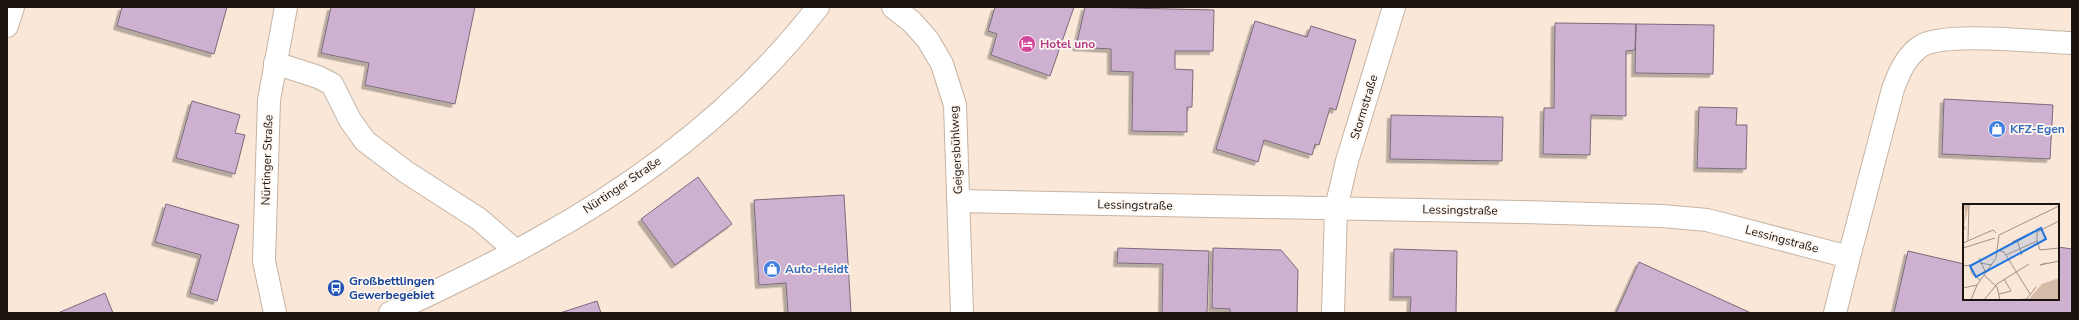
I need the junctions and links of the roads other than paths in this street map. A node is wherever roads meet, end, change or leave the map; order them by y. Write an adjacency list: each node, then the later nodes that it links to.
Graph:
1 (13, 7): 6 (street)
2 (286, 7): 8 (street, Nürtinger Straße)
3 (818, 7): 11 (street, Nürtinger Straße)
4 (893, 7): 9 (street, Geigersbühlweg)
5 (1394, 7): 10 (street, Stormstraße)
6 (7, 26)
7 (2072, 44): 12 (street)
8 (275, 63): 11 (street); 13 (street, Nürtinger Straße)
9 (958, 201): 10 (street, Lessingstraße); 15 (street, Geigersbühlweg)
10 (1336, 208): 12 (street, Lessingstraße); 16 (street)
11 (516, 251): 14 (street, Nürtinger Straße)
12 (1849, 257): 17 (street)
13 (275, 313)
14 (390, 313)
15 (962, 313)
16 (1333, 313)
17 (1835, 313)

